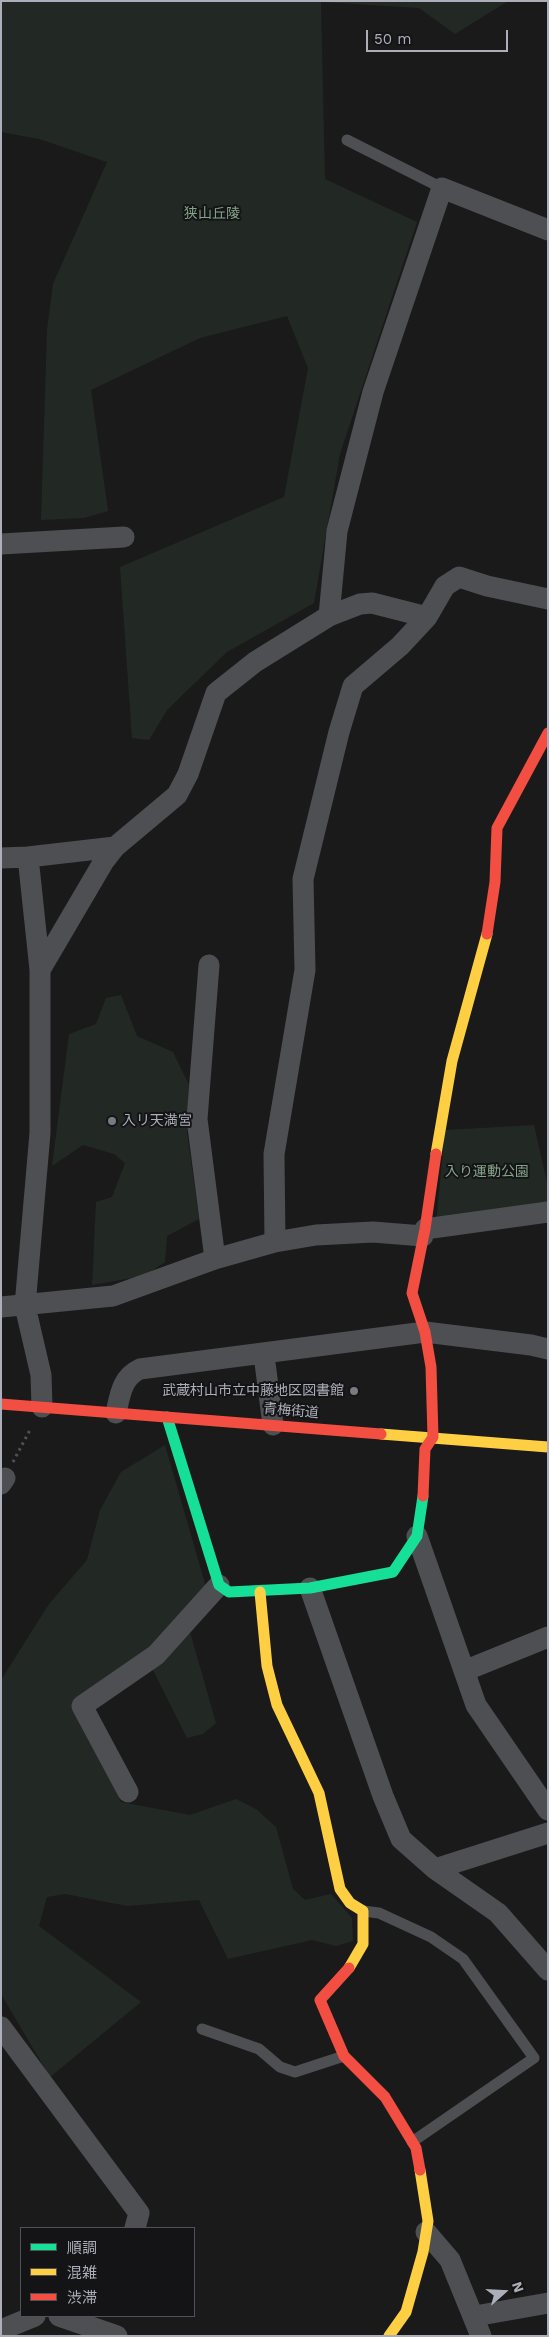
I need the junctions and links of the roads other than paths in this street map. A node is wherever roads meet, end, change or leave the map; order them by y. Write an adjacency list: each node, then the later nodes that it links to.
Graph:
1 (347, 140): 2 (lane)
2 (442, 188): 3 (street); 7 (street)
3 (548, 230)
4 (124, 537): 5 (street)
5 (1, 544)
6 (548, 599): 8 (street)
7 (329, 616): 8 (street); 10 (street)
8 (427, 617): 17 (street)
9 (548, 733): 16 (street)
10 (115, 847): 11 (street); 14 (street)
11 (28, 857): 12 (street); 14 (street)
12 (1, 858)
13 (209, 965): 18 (street)
14 (40, 970): 19 (street)
15 (548, 1212): 16 (street)
16 (424, 1233): 17 (street); 21 (street)
17 (275, 1242): 18 (street)
18 (215, 1259): 19 (street)
19 (25, 1306): 20 (street); 25 (street)
20 (1, 1307)
21 (425, 1332): 22 (street); 23 (street); 29 (street)
22 (548, 1349)
23 (264, 1355): 26 (street); 28 (street)
24 (1, 1404): 25 (street, 青梅街道)
25 (42, 1407): 26 (street, 青梅街道)
26 (116, 1413): 27 (street, 青梅街道)
27 (167, 1417): 28 (street, 青梅街道); 32 (street)
28 (273, 1425): 29 (street, 青梅街道)
29 (433, 1437): 30 (street, 青梅街道); 31 (street)
30 (548, 1447)
31 (417, 1536): 33 (street); 36 (street)
32 (219, 1585): 34 (street); 37 (street)
33 (310, 1588): 34 (street); 40 (street)
34 (260, 1592): 41 (street)
35 (548, 1637): 36 (street)
36 (464, 1671): 38 (street)
37 (128, 1792)
38 (548, 1810)
39 (548, 1833): 40 (street)
40 (435, 1869): 42 (street)
41 (363, 1912): 45 (street); 46 (lane)
42 (548, 1970)
43 (1, 2028): 47 (street)
44 (202, 2029): 45 (lane)
45 (344, 2056): 46 (street)
46 (412, 2142): 48 (street)
47 (135, 2227)
48 (426, 2232): 52 (street); 55 (street)
49 (548, 2303): 52 (street)
50 (33, 2317): 54 (street)
51 (64, 2317): 53 (street)
52 (478, 2326)
53 (114, 2328)
54 (1, 2330)
55 (389, 2336)

